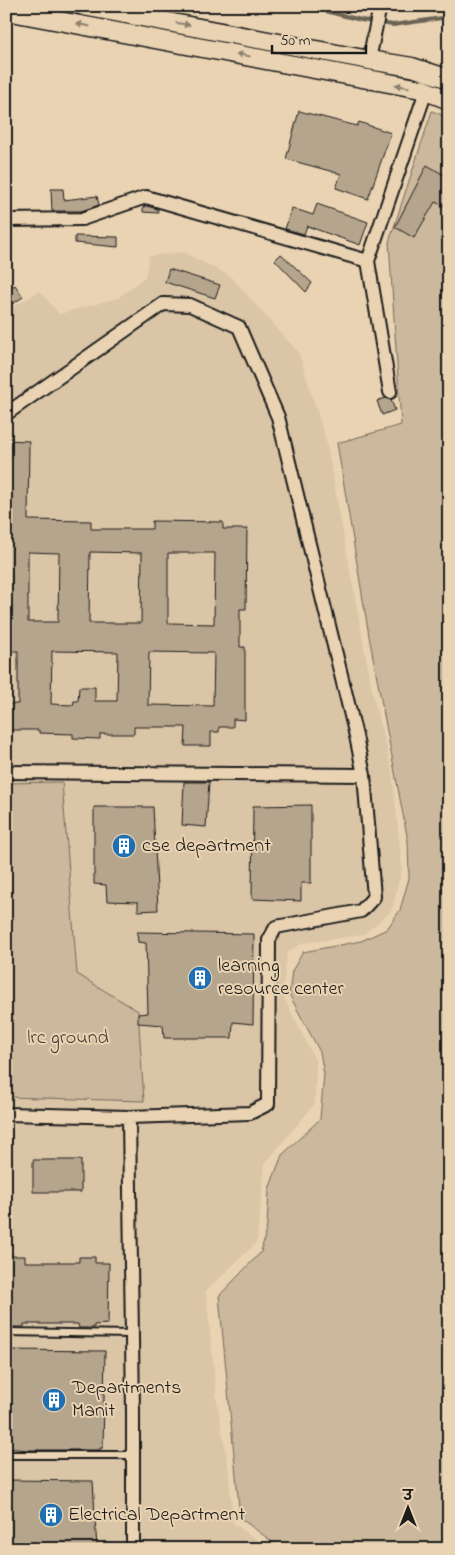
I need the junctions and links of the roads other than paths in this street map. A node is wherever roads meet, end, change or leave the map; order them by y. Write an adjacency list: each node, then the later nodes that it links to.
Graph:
1 (83, 6): 4 (main road, one-way to 4)
2 (380, 6): 4 (street)
3 (6, 11): 6 (main road, one-way to 3)
4 (369, 60): 5 (main road)
5 (449, 79)
6 (426, 91): 7 (main road); 9 (street)
7 (449, 100)
8 (6, 220): 9 (street)
9 (368, 261): 10 (street)
10 (390, 392)
11 (6, 414): 13 (street)
12 (6, 772): 13 (street)
13 (364, 776): 15 (street)
14 (6, 1114): 15 (street)
15 (128, 1118): 17 (street)
16 (6, 1332): 17 (lane)
17 (132, 1334): 19 (street)
18 (6, 1455): 19 (lane)
19 (133, 1455): 20 (street)
20 (133, 1549)

